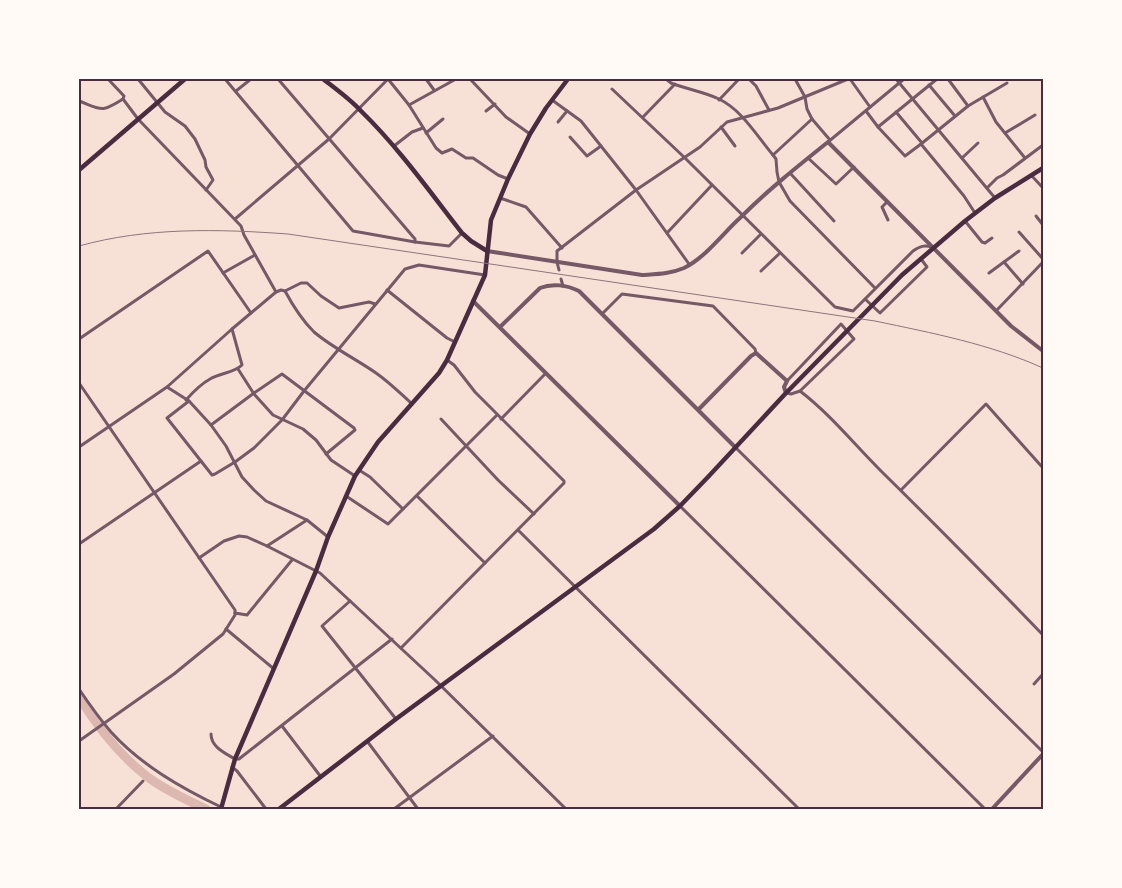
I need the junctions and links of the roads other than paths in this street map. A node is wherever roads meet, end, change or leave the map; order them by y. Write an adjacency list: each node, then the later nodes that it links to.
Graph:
1 (108, 79): 31 (street)
2 (138, 79): 36 (street)
3 (185, 79): 36 (main road)
4 (225, 79): 28 (street)
5 (251, 79): 28 (street)
6 (278, 79): 63 (street)
7 (323, 79): 41 (main road)
8 (388, 79): 38 (street); 41 (street)
9 (426, 79): 27 (street)
10 (456, 79): 27 (street)
11 (470, 79): 37 (street)
12 (568, 79): 33 (main road)
13 (666, 79): 24 (street)
14 (739, 79): 34 (street)
15 (749, 79): 42 (street)
16 (795, 79): 29 (street)
17 (849, 79): 29 (street); 40 (street)
18 (896, 79): 22 (street)
19 (904, 79): 22 (street)
20 (937, 79): 25 (street)
21 (948, 79): 39 (street)
22 (899, 83): 32 (street); 40 (street)
23 (1007, 83): 30 (street)
24 (675, 84): 34 (street); 49 (street)
25 (929, 85): 32 (street); 48 (street)
26 (612, 88): 49 (street)
27 (434, 90): 38 (street)
28 (236, 92): 76 (street)
29 (804, 97): 42 (street); 53 (street)
30 (983, 97): 39 (street); 60 (street)
31 (123, 99): 35 (street); 51 (street)
32 (912, 99): 46 (street); 58 (street)
33 (552, 100): 45 (street); 61 (main road)
34 (720, 100): 50 (street)
35 (79, 101)
36 (158, 102): 51 (main road); 87 (street)
37 (495, 104): 44 (street); 61 (street)
38 (408, 105): 57 (street)
39 (968, 106): 48 (street)
40 (870, 107): 43 (street)
41 (360, 109): 63 (street); 67 (main road)
42 (769, 110): 50 (street)
43 (866, 110): 56 (street); 64 (street)
44 (486, 111)
45 (567, 111): 54 (street); 68 (street)
46 (896, 112): 56 (street); 66 (street)
47 (1035, 115): 60 (street)
48 (955, 116): 58 (street)
49 (643, 117): 72 (street)
50 (742, 117): 55 (street); 71 (street)
51 (138, 119): 78 (main road); 87 (street)
52 (443, 119): 59 (street)
53 (812, 119): 64 (street); 71 (street)
54 (558, 122)
55 (721, 127): 69 (street); 72 (street)
56 (878, 127): 66 (street)
57 (423, 128): 59 (street); 67 (street)
58 (938, 130): 66 (street); 74 (street)
59 (426, 133): 82 (street)
60 (1004, 133): 75 (street)
61 (530, 134): 82 (main road)
62 (570, 138): 68 (street)
63 (329, 139): 76 (street); 105 (street)
64 (829, 141): 73 (street); 77 (street)
65 (978, 143): 74 (street)
66 (921, 144): 92 (street)
67 (394, 146): 102 (main road)
68 (601, 146): 88 (street)
69 (735, 146)
70 (1043, 146): 75 (street)
71 (774, 154): 83 (street)
72 (684, 158): 84 (street); 88 (street)
73 (808, 158): 77 (street); 80 (street)
74 (962, 158): 85 (street)
75 (1026, 158): 85 (street)
76 (299, 166): 95 (street); 105 (street)
77 (854, 167): 91 (street)
78 (79, 168)
79 (1043, 168): 81 (main road)
80 (790, 173): 83 (street); 97 (street)
81 (1031, 175): 86 (street); 90 (main road)
82 (508, 179): 89 (main road)
83 (779, 182): 93 (street); 126 (street)
84 (712, 185): 93 (street); 101 (street)
85 (987, 188): 90 (street)
86 (1043, 188)
87 (206, 190): 95 (street)
88 (636, 190): 101 (street); 107 (street)
89 (500, 198): 107 (street); 108 (main road)
90 (995, 198): 92 (main road)
91 (888, 201): 96 (street); 106 (street)
92 (976, 213): 98 (main road)
93 (742, 215): 103 (street); 117 (street)
94 (1036, 216): 99 (street)
95 (235, 219): 112 (street)
96 (888, 220)
97 (834, 221)
98 (965, 221): 104 (street); 106 (main road)
99 (1043, 225)
100 (1019, 232): 114 (street)
101 (667, 233): 117 (street)
102 (462, 234): 105 (street); 108 (main road)
103 (761, 234): 110 (street); 111 (street)
104 (992, 238)
105 (415, 242)
106 (933, 247): 113 (main road); 126 (street); 133 (street)
107 (562, 248): 115 (street)
108 (488, 250): 115 (street); 122 (main road)
109 (1019, 251): 116 (street)
110 (742, 253)
111 (780, 253): 119 (street); 130 (street)
112 (255, 255): 120 (street); 129 (street)
113 (921, 258): 130 (street); 152 (main road)
114 (1043, 261): 124 (street)
115 (557, 262): 117 (street); 118 (street)
116 (1004, 262): 121 (street); 124 (street)
117 (689, 264)
118 (559, 270)
119 (762, 271)
120 (223, 273): 134 (street); 138 (street)
121 (989, 273)
122 (485, 275): 127 (street); 131 (main road)
123 (561, 279): 125 (street)
124 (1023, 284): 133 (street)
125 (563, 286): 135 (street); 136 (street)
126 (875, 288): 130 (street)
127 (387, 290): 132 (street); 139 (street)
128 (285, 291): 129 (street); 132 (street); 140 (street)
129 (276, 292): 134 (street)
130 (866, 299)
131 (474, 301): 136 (street); 139 (main road)
132 (375, 304): 140 (street)
133 (996, 311): 141 (street)
134 (251, 314): 137 (street)
135 (602, 314): 142 (street); 155 (street)
136 (500, 327): 145 (street)
137 (232, 329): 144 (street); 148 (street)
138 (79, 339)
139 (456, 342): 143 (main road)
140 (338, 349): 149 (street); 154 (street)
141 (1043, 351)
142 (756, 354): 146 (street); 155 (street)
143 (447, 360): 154 (main road); 156 (street)
144 (238, 369): 151 (street); 153 (street)
145 (546, 373): 158 (street); 175 (street)
146 (787, 381): 150 (street); 152 (street)
147 (79, 383): 161 (street)
148 (167, 387): 153 (street); 161 (street)
149 (304, 390): 151 (street); 159 (street); 165 (street)
150 (800, 391): 152 (street); 171 (street)
151 (254, 393): 159 (street); 160 (street)
152 (786, 393): 164 (main road)
153 (188, 401): 160 (street); 166 (street)
154 (411, 403): 169 (main road)
155 (699, 410): 164 (street)
156 (497, 415): 158 (street); 163 (street)
157 (440, 419): 163 (street)
158 (502, 419): 177 (street)
159 (282, 420): 165 (street); 167 (street)
160 (211, 425): 167 (street)
161 (109, 426): 162 (street); 172 (street)
162 (79, 447)
163 (465, 447): 174 (street); 177 (street)
164 (736, 448): 175 (main road); 207 (street)
165 (326, 454): 170 (street)
166 (201, 461): 167 (street); 172 (street)
167 (235, 462): 178 (street)
168 (1043, 468): 171 (street)
169 (359, 470): 170 (main road); 176 (street)
170 (355, 476): 173 (main road)
171 (901, 490): 191 (street)
172 (154, 492): 181 (street); 183 (street)
173 (346, 496): 176 (street); 180 (main road)
174 (417, 496): 176 (street); 185 (street)
175 (680, 506): 187 (main road); 221 (street)
176 (403, 509)
177 (534, 514): 179 (street)
178 (307, 520): 180 (street); 182 (street)
179 (518, 530): 185 (street); 187 (street)
180 (328, 537): 186 (main road)
181 (79, 544)
182 (267, 546): 183 (street); 184 (street)
183 (199, 558): 189 (street)
184 (292, 560): 186 (street); 189 (street)
185 (485, 563): 193 (street)
186 (316, 571): 188 (street); 195 (main road)
187 (576, 587): 198 (main road); 220 (street)
188 (350, 601): 192 (street); 194 (street)
189 (234, 613): 190 (street)
190 (226, 629): 195 (street); 201 (street)
191 (1043, 635)
192 (392, 639): 193 (street); 194 (street)
193 (401, 648): 198 (street)
194 (356, 668): 200 (street); 202 (street)
195 (274, 669): 208 (main road)
196 (1043, 674): 197 (street)
197 (1034, 684)
198 (441, 686): 200 (main road); 204 (street)
199 (79, 689): 201 (street)
200 (396, 719): 206 (main road)
201 (102, 723): 205 (street); 213 (street)
202 (282, 726): 208 (street); 210 (street)
203 (211, 734): 208 (street)
204 (493, 736): 212 (street); 219 (street)
205 (79, 741)
206 (367, 741): 210 (main road); 212 (street)
207 (1043, 753): 222 (street)
208 (235, 759): 209 (main road)
209 (232, 768): 213 (main road); 215 (street)
210 (321, 777): 216 (main road)
211 (143, 781): 214 (street)
212 (410, 798): 217 (street); 218 (street)
213 (221, 808)
214 (116, 809)
215 (266, 809)
216 (279, 809)
217 (394, 809)
218 (418, 809)
219 (566, 809)
220 (798, 809)
221 (985, 809)
222 (993, 809)

